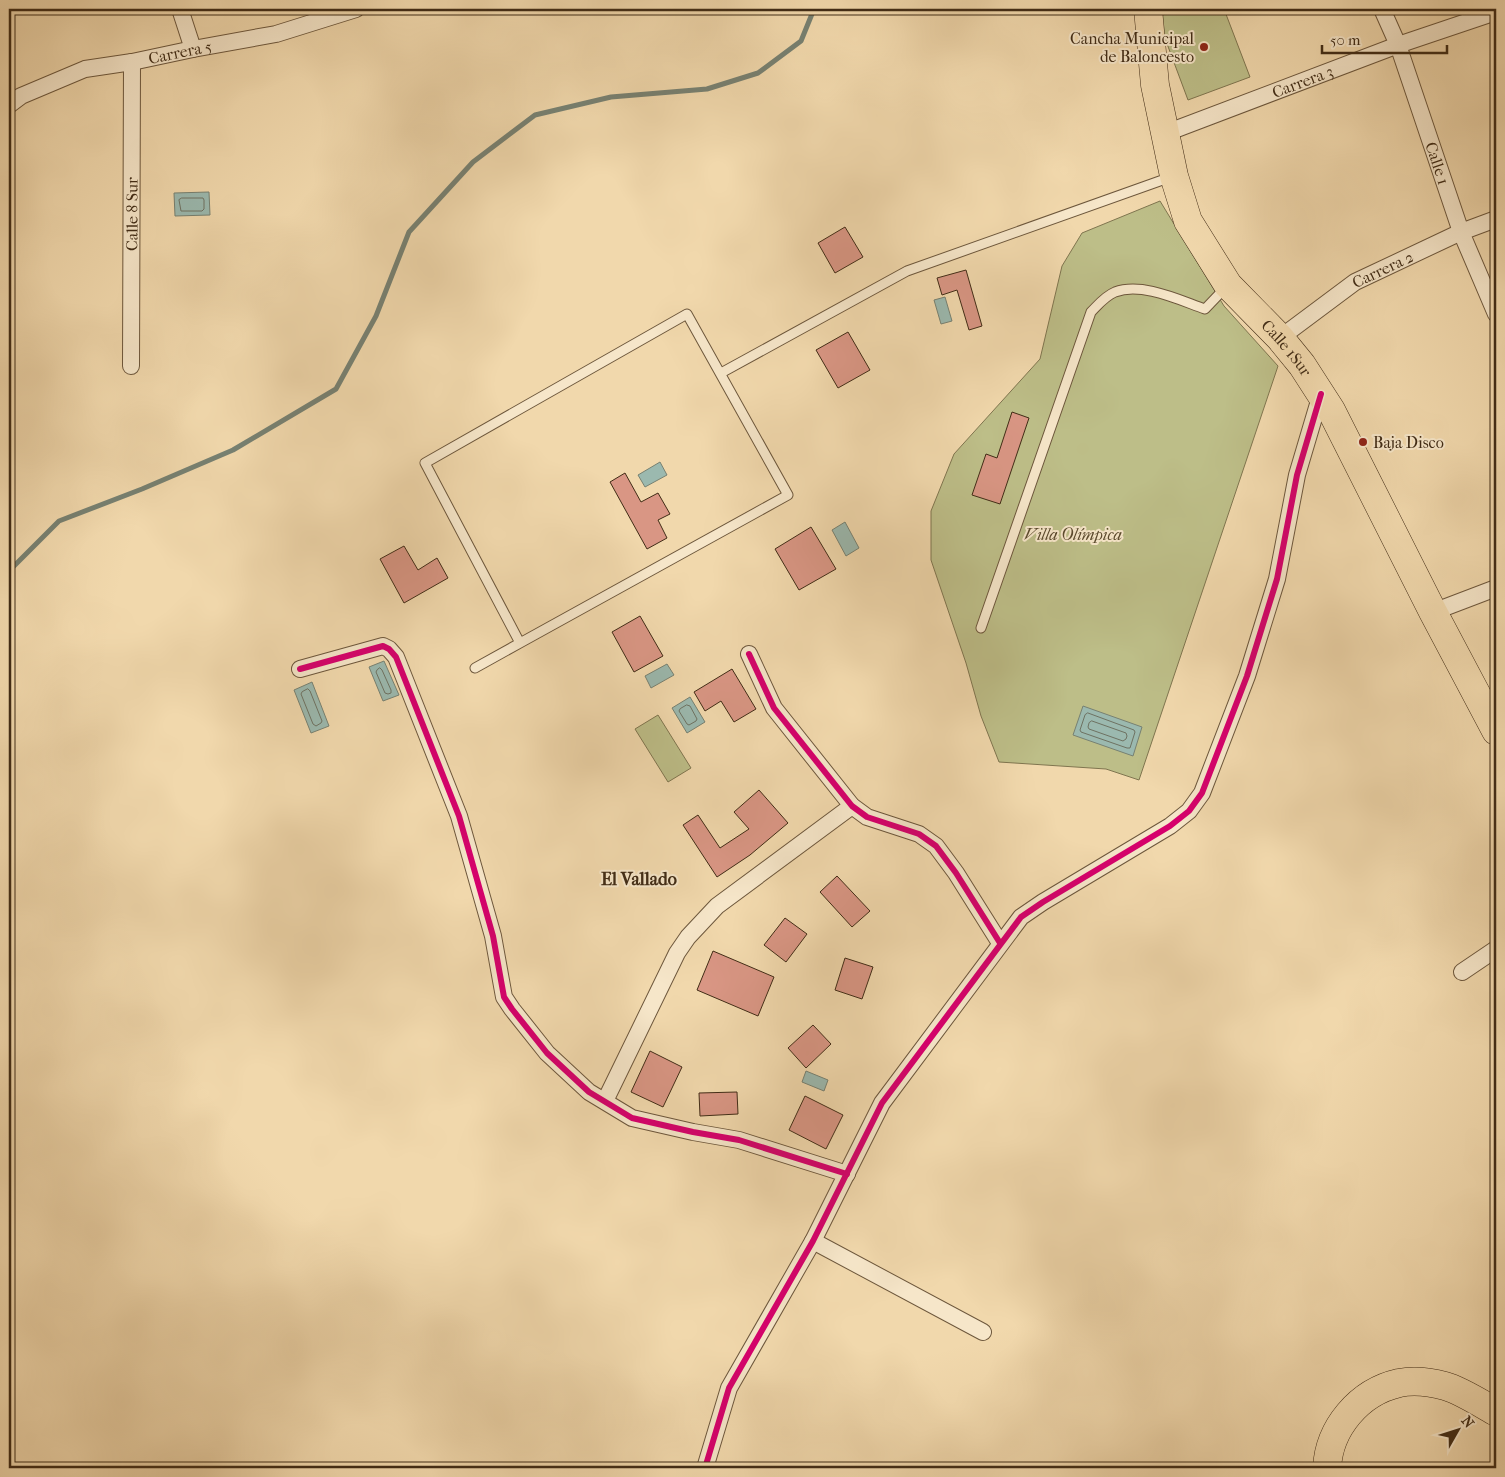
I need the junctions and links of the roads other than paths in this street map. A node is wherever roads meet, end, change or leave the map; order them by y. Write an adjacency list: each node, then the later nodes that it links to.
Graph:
1 (180, 9): 7 (street)
2 (356, 9): 7 (street, Carrera 5)
3 (1148, 9): 10 (highway, Calle 1Sur)
4 (1382, 9): 6 (street, Calle 1)
5 (1496, 12): 6 (street, Carrera 3)
6 (1398, 45): 10 (street, Carrera 3); 13 (street, Calle 1)
7 (193, 48): 8 (street, Carrera 5)
8 (132, 62): 9 (street, Carrera 5); 17 (street, Calle 8 Sur)
9 (9, 105)
10 (1166, 133): 11 (highway, Calle 1Sur)
11 (1174, 176): 14 (highway, Calle 1Sur); 18 (lane)
12 (1496, 219): 13 (street, Carrera 2)
13 (1461, 232): 15 (street, Calle 1); 16 (street, Carrera 2)
14 (1228, 285): 16 (highway, Calle 1Sur); 22 (lane)
15 (1496, 314)
16 (1280, 338): 19 (highway, Calle 1Sur)
17 (131, 366)
18 (721, 373): 23 (lane); 23 (lane)
19 (1320, 394): 21 (highway, Calle 1Sur); 29 (street)
20 (1496, 588): 21 (street)
21 (1433, 612): 27 (highway, Calle 1Sur)
22 (981, 628)
23 (520, 643): 25 (lane)
24 (749, 654): 28 (street)
25 (475, 668)
26 (300, 669): 32 (street)
27 (1496, 731)
28 (852, 806): 29 (street); 32 (street)
29 (1000, 943): 33 (street)
30 (1496, 950): 31 (street)
31 (1462, 972)
32 (605, 1101): 33 (street)
33 (847, 1174): 34 (street)
34 (813, 1241): 35 (street); 37 (street)
35 (983, 1332)
36 (1496, 1412): 38 (highway)
37 (705, 1468)
38 (1327, 1468)

